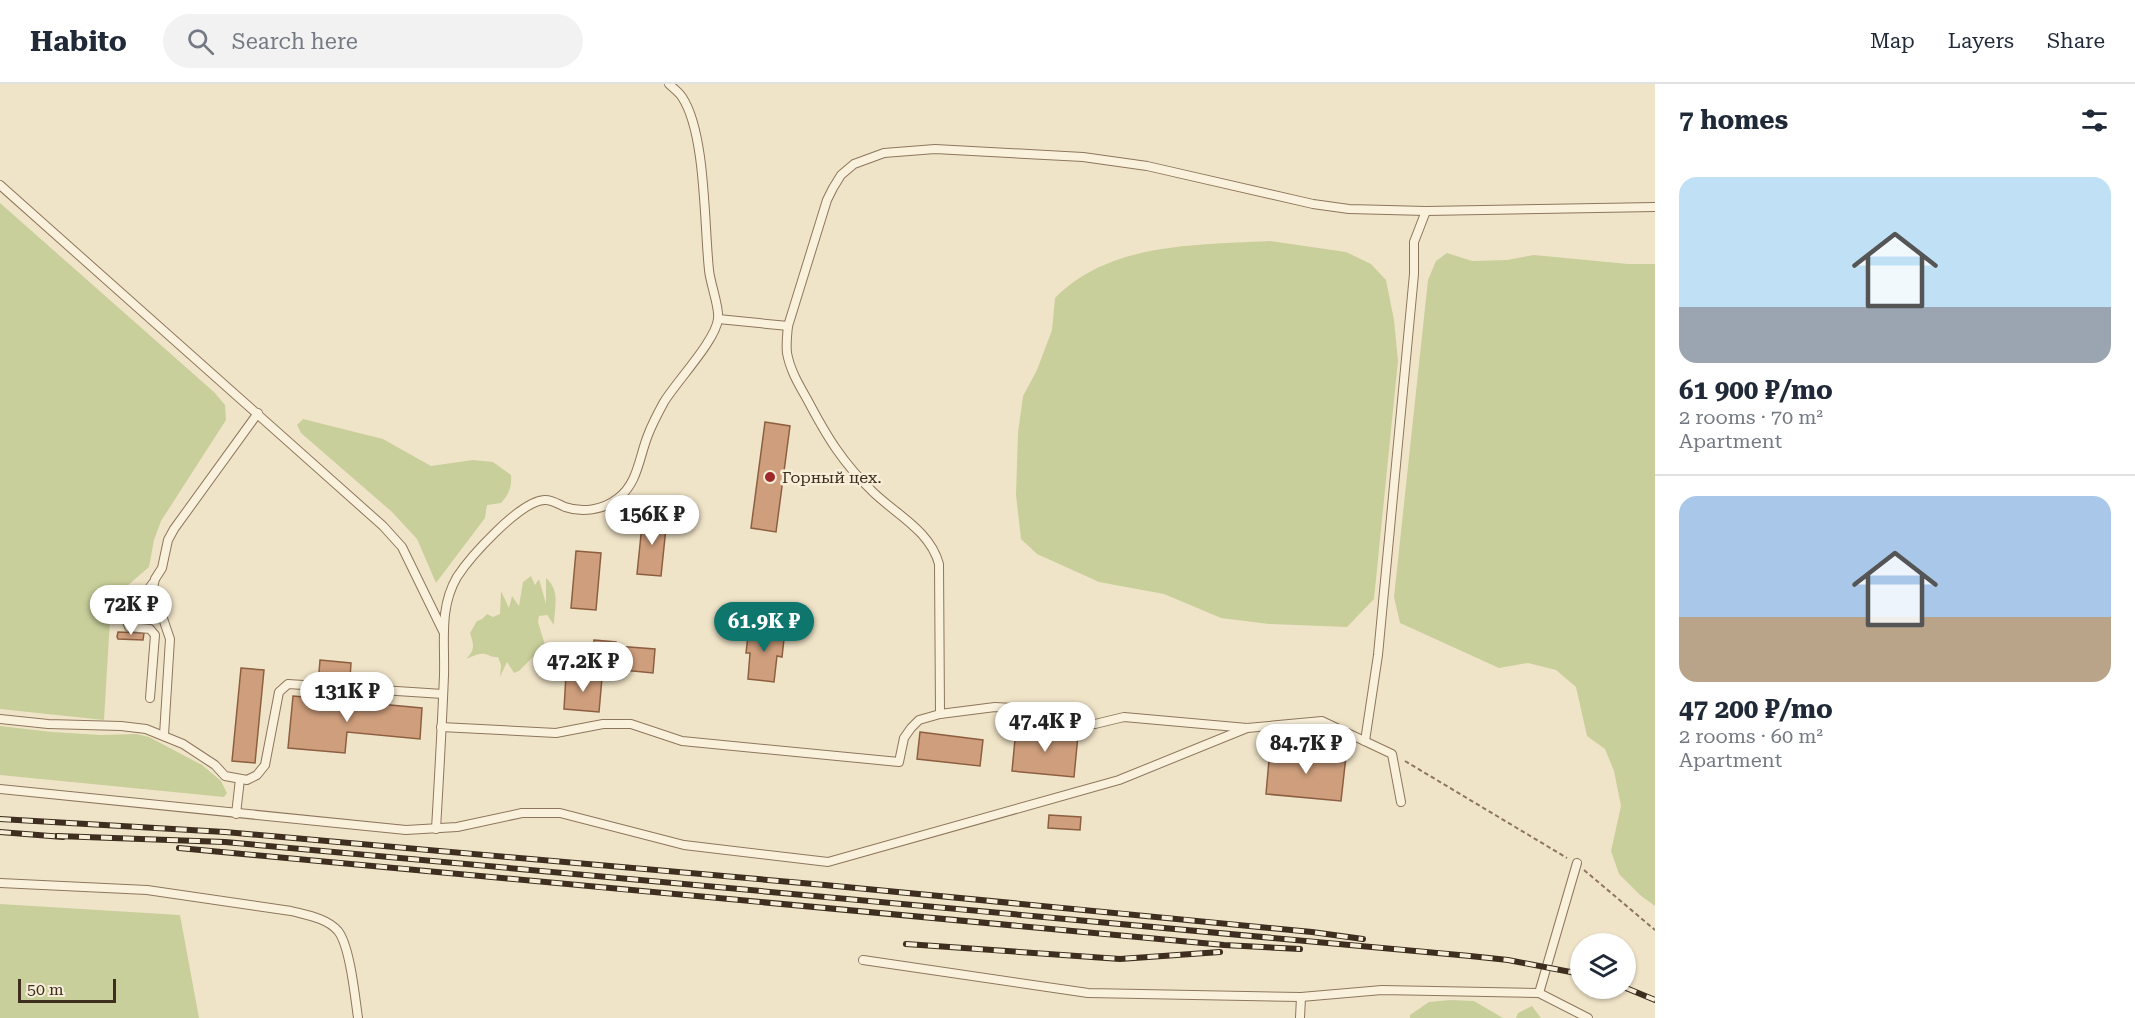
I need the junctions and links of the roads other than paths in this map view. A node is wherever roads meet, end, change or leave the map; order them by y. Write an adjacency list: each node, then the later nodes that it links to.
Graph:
1 (669, 84): 5 (lane)
2 (0, 184): 7 (lane)
3 (1655, 207): 4 (lane)
4 (1426, 211): 6 (lane); 17 (lane)
5 (718, 319): 6 (lane); 9 (lane)
6 (788, 326): 12 (lane)
7 (258, 413): 8 (lane); 9 (lane)
8 (155, 579): 11 (lane); 16 (lane)
9 (443, 632): 10 (lane)
10 (443, 694): 14 (lane); 18 (lane)
11 (150, 698)
12 (940, 714): 14 (lane); 15 (lane)
13 (0, 720): 16 (lane)
14 (441, 727): 22 (lane)
15 (1247, 728): 17 (lane); 22 (lane)
16 (164, 735): 18 (lane)
17 (1365, 741): 20 (lane)
18 (240, 779): 21 (lane)
19 (0, 789): 21 (lane)
20 (1401, 802)
21 (236, 814): 22 (lane)
22 (436, 829)
23 (1577, 863): 26 (lane)
24 (0, 883): 28 (lane)
25 (863, 960): 27 (lane)
26 (1539, 993): 27 (lane); 30 (lane)
27 (1301, 997): 29 (lane)
28 (358, 1018)
29 (1300, 1018)
30 (1588, 1018)

